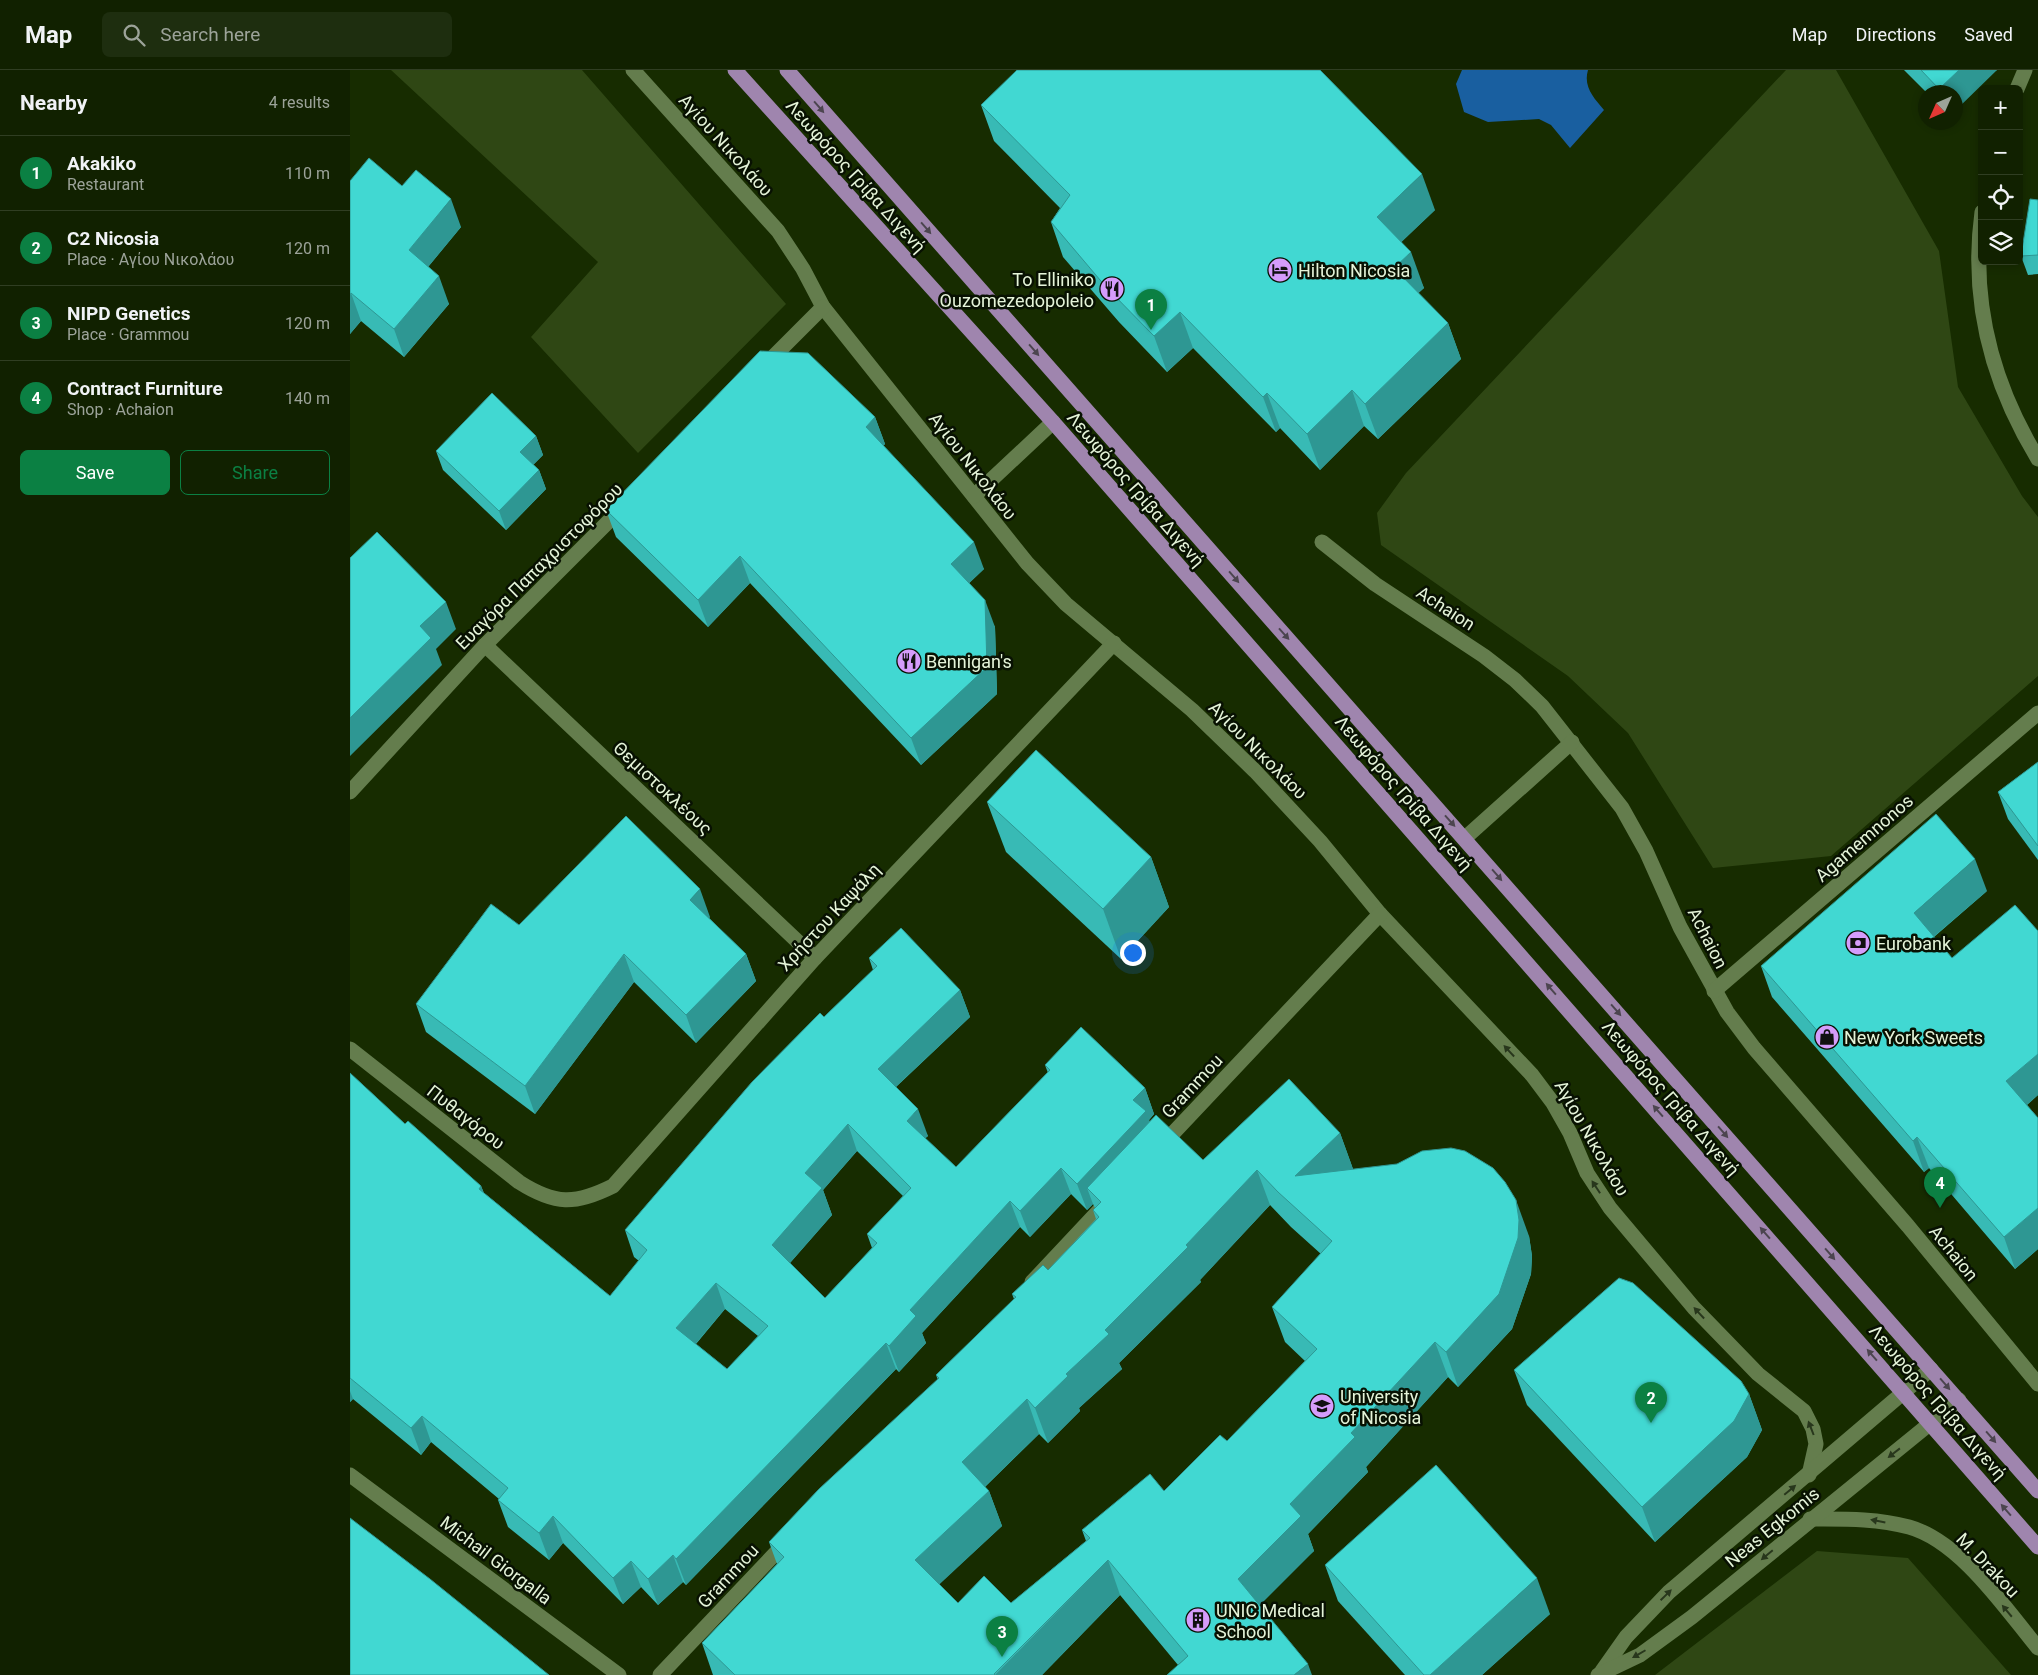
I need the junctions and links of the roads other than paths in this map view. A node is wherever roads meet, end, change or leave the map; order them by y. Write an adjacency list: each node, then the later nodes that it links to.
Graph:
1 (633, 70): 7 (street, Αγίου Νικολάου)
2 (735, 70): 9 (main road, Λεωφόρος Γρίβα Διγενή)
3 (786, 70): 19 (main road, Λεωφόρος Γρίβα Διγενή, one-way to 19)
4 (2026, 70): 5 (street)
5 (2019, 85)
6 (1981, 220): 10 (street)
7 (823, 307): 8 (street); 11 (street, Αγίου Νικολάου)
8 (752, 379)
9 (1053, 422): 11 (street); 30 (main road, Λεωφόρος Γρίβα Διγενή, one-way to 9)
10 (2038, 459)
11 (974, 496): 14 (street, Αγίου Νικολάου)
12 (632, 498): 15 (street, Ευαγόρα Παπαχριστοφόρου)
13 (1322, 542): 17 (street, Achaion)
14 (1114, 643): 20 (street, Αγίου Νικολάου); 21 (street, Χρήστου Καψάλη)
15 (485, 645): 18 (street, Ευαγόρα Παπαχριστοφόρου); 21 (street, Θεμιστοκλέους)
16 (2038, 713): 22 (street, Agamemnonos)
17 (1572, 742): 19 (street); 22 (street, Achaion)
18 (350, 792)
19 (1465, 838): 28 (main road, Λεωφόρος Γρίβα Διγενή, one-way to 28)
20 (1380, 914): 24 (street, Grammou); 34 (street, Αγίου Νικολάου, one-way to 20)
21 (815, 958): 26 (street, Χρήστου Καψάλη)
22 (1714, 991): 29 (street, Achaion)
23 (350, 1049): 26 (street, Πυθαγόρου)
24 (1152, 1155)
25 (1118, 1191): 27 (street)
26 (565, 1201)
27 (1022, 1292)
28 (1931, 1369): 30 (street, Neas Egkomis); 31 (main road, Λεωφόρος Γρίβα Διγενή, one-way to 31)
29 (2038, 1384)
30 (1904, 1392): 32 (main road, Λεωφόρος Γρίβα Διγενή); 34 (street, Neas Egkomis)
31 (1958, 1400): 32 (street, Neas Egkomis); 35 (main road, Λεωφόρος Γρίβα Διγενή, one-way to 35)
32 (1932, 1423): 36 (street, Neas Egkomis, one-way to 36); 38 (main road, Λεωφόρος Γρίβα Διγενή, one-way to 32)
33 (350, 1474): 41 (street, Michail Giorgalla)
34 (1809, 1475): 40 (street, Neas Egkomis, one-way to 34)
35 (2038, 1491)
36 (1810, 1519): 39 (street, M. Drakou, one-way to 36); 40 (street, Neas Egkomis, one-way to 40)
37 (797, 1530): 42 (street, Grammou)
38 (2038, 1547)
39 (2038, 1648)
40 (1599, 1674)
41 (619, 1675)
42 (660, 1675)

